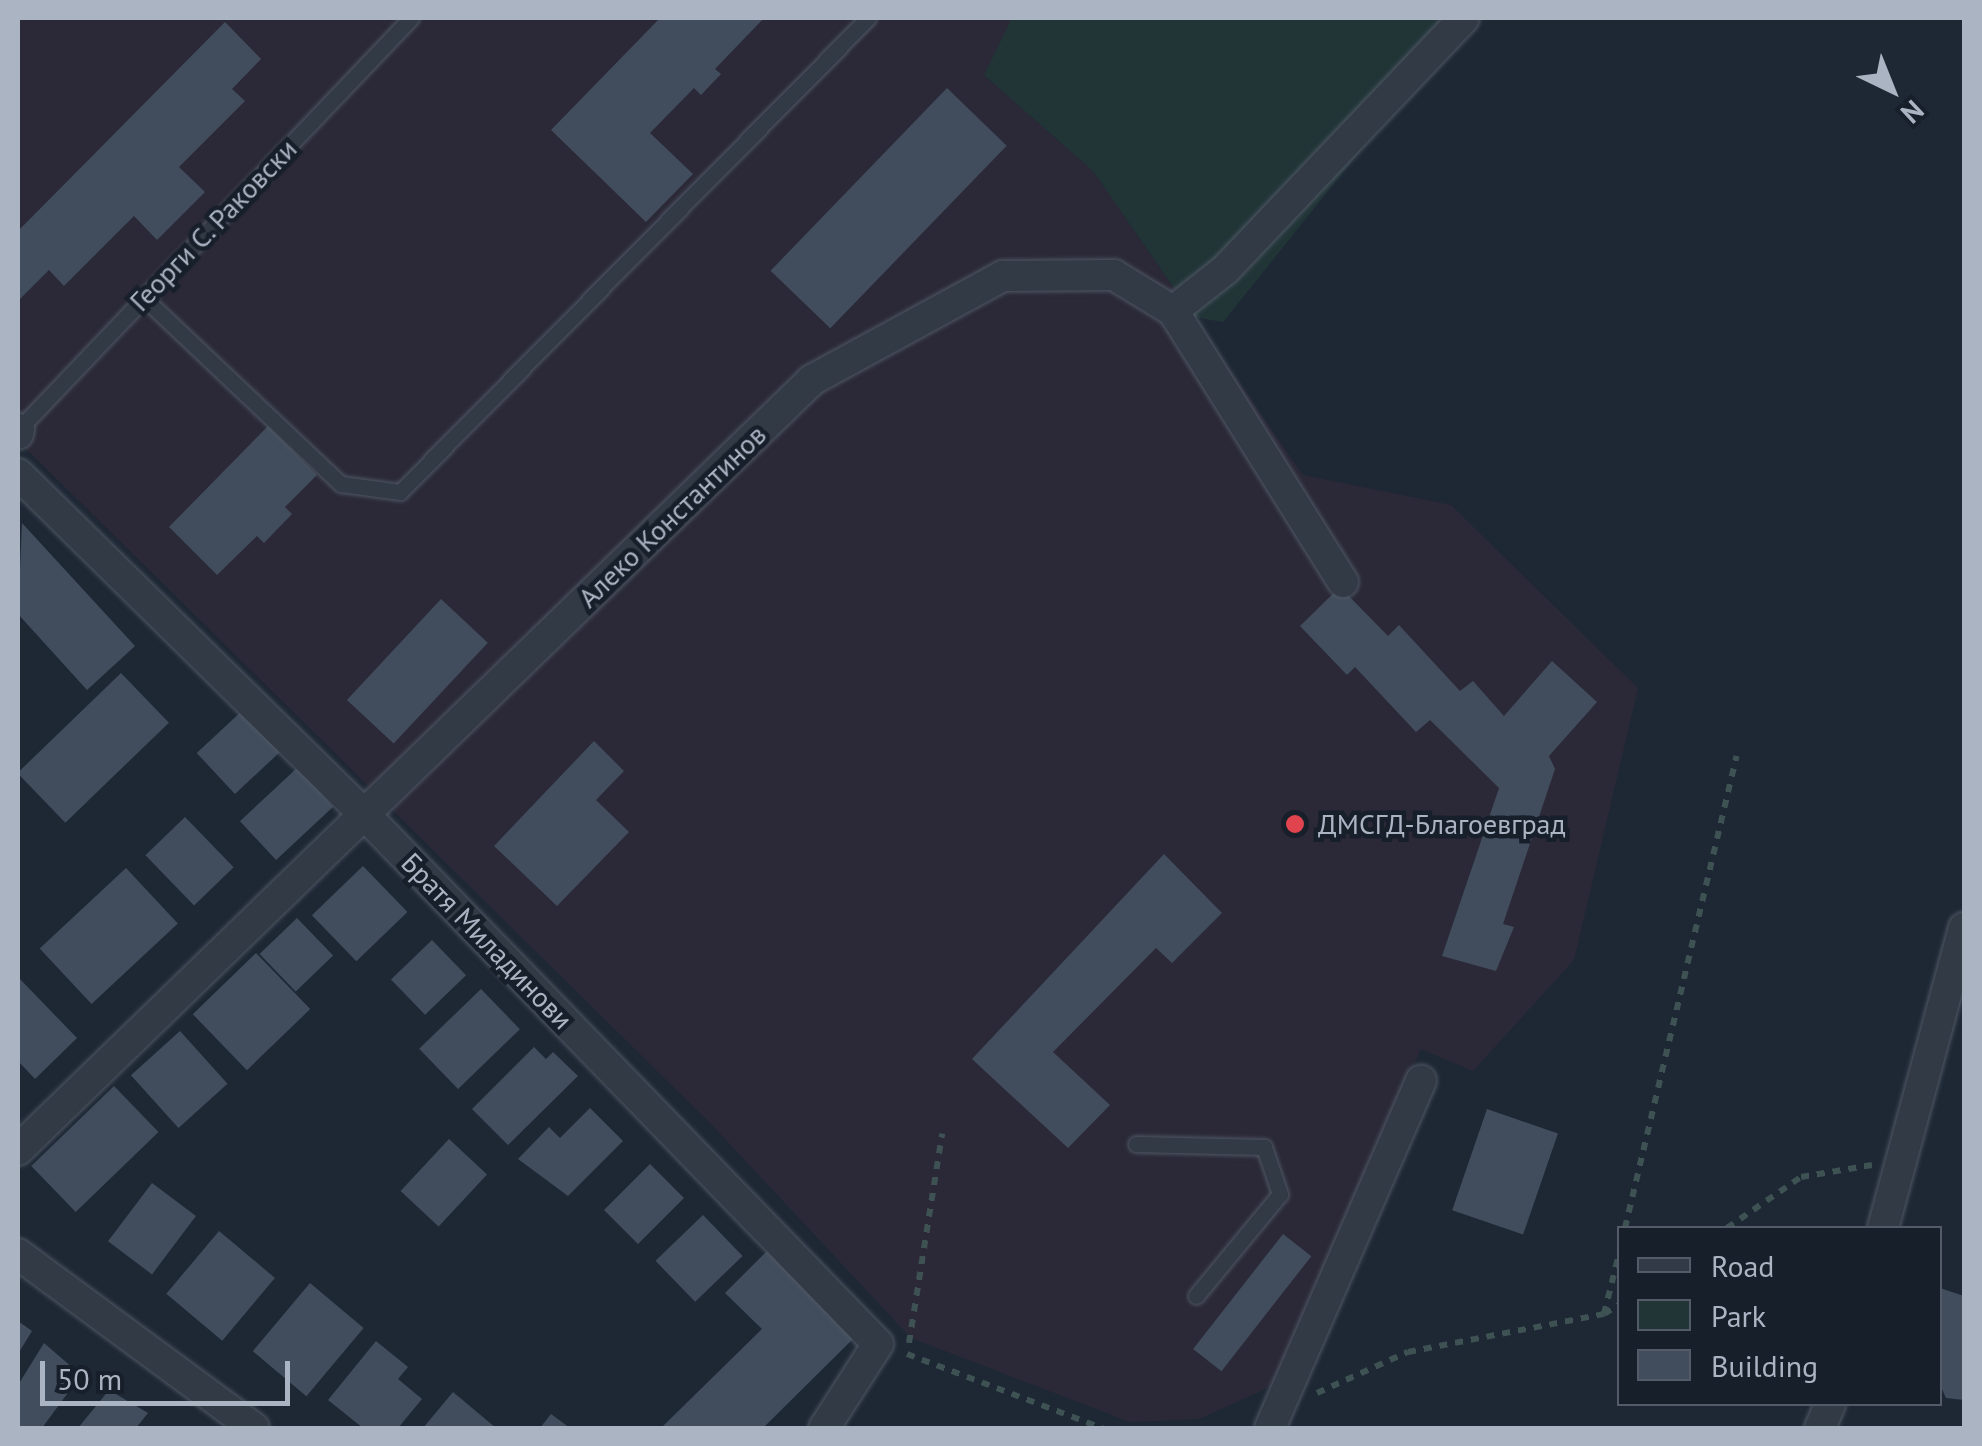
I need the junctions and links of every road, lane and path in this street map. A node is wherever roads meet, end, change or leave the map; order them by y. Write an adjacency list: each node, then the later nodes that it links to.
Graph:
1 (411, 18): 4 (lane, Георги С. Раковски)
2 (868, 18): 4 (lane)
3 (1464, 18): 5 (street)
4 (144, 298): 6 (lane, Георги С. Раковски)
5 (1174, 311): 8 (street, Алеко Константинов); 10 (street, Алеко Константинов)
6 (18, 431)
7 (18, 474): 10 (street, Братя Миладинови)
8 (1343, 582)
9 (1737, 756): 17 (path)
10 (364, 814): 15 (street, Алеко Константинов); 25 (street, Братя Миладинови)
11 (1964, 928): 16 (street)
12 (1421, 1080): 26 (street)
13 (942, 1134): 25 (path)
14 (1136, 1144): 22 (lane)
15 (18, 1150)
16 (1902, 1160): 18 (path); 19 (street)
17 (1624, 1226)
18 (1730, 1226)
19 (1884, 1226)
20 (18, 1254): 27 (street)
21 (1617, 1262): 24 (path)
22 (1196, 1296)
23 (1617, 1306): 24 (path)
24 (1604, 1314): 26 (path)
25 (891, 1349): 28 (street); 29 (path)
26 (1276, 1415)
27 (254, 1428)
28 (824, 1428)
29 (1102, 1428)

